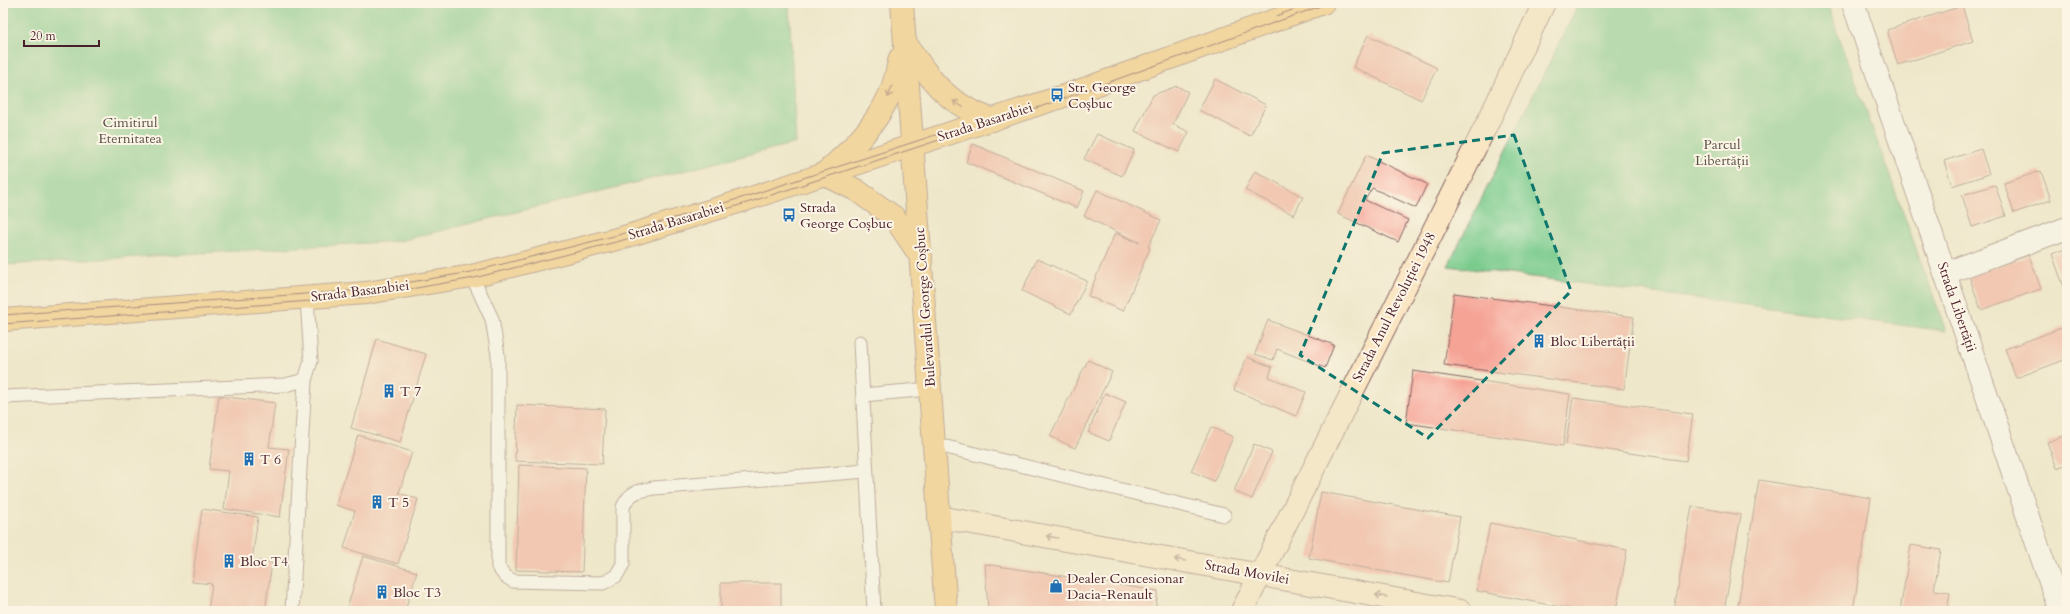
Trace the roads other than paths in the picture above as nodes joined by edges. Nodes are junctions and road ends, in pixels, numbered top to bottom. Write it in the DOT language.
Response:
graph roads {
  1 [pos="902,3"];
  2 [pos="1323,3"];
  3 [pos="1544,3"];
  4 [pos="1853,3"];
  5 [pos="905,41"];
  6 [pos="993,120"];
  7 [pos="913,146"];
  8 [pos="824,174"];
  9 [pos="2067,228"];
  10 [pos="921,257"];
  11 [pos="1946,273"];
  12 [pos="472,276"];
  13 [pos="307,298"];
  14 [pos="3,320"];
  15 [pos="860,342"];
  16 [pos="305,380"];
  17 [pos="930,389"];
  18 [pos="863,395"];
  19 [pos="4,397"];
  20 [pos="934,444"];
  21 [pos="866,471"];
  22 [pos="1224,515"];
  23 [pos="939,517"];
  24 [pos="1260,574"];
  25 [pos="292,611"];
  26 [pos="874,611"];
  27 [pos="946,611"];
  28 [pos="1242,611"];
  29 [pos="1461,611"];
  30 [pos="2060,611"];
  1 -- 5 [label="main road, Bulevardul George Coșbuc"];
  2 -- 6 [label="main road, Strada Basarabiei"];
  3 -- 24 [label="street, Strada Anul Revoluției 1948"];
  4 -- 11 [label="street, Strada Libertății"];
  6 -- 5 [label="main road, one-way"];
  5 -- 7 [label="main road, Bulevardul George Coșbuc"];
  5 -- 8 [label="main road, one-way"];
  6 -- 7 [label="main road, Strada Basarabiei"];
  7 -- 8 [label="main road, Strada Basarabiei"];
  7 -- 10 [label="main road, Bulevardul George Coșbuc"];
  8 -- 10 [label="main road"];
  8 -- 12 [label="main road, Strada Basarabiei"];
  9 -- 11 [label="street"];
  10 -- 17 [label="main road, Bulevardul George Coșbuc"];
  11 -- 30 [label="street, Strada Libertății"];
  12 -- 13 [label="main road, Strada Basarabiei"];
  12 -- 21 [label="lane"];
  13 -- 14 [label="main road, Strada Basarabiei"];
  13 -- 16 [label="lane"];
  15 -- 18 [label="lane"];
  16 -- 19 [label="lane"];
  16 -- 25 [label="lane"];
  17 -- 18 [label="lane"];
  17 -- 20 [label="main road, Bulevardul George Coșbuc"];
  18 -- 21 [label="lane"];
  20 -- 22 [label="lane"];
  20 -- 23 [label="main road, Bulevardul George Coșbuc"];
  21 -- 26 [label="lane"];
  24 -- 23 [label="street, Strada Movilei, one-way"];
  23 -- 27 [label="main road, Bulevardul George Coșbuc"];
  24 -- 28 [label="street, Strada Anul Revoluției 1948"];
  29 -- 24 [label="street, Strada Movilei, one-way"];
}
